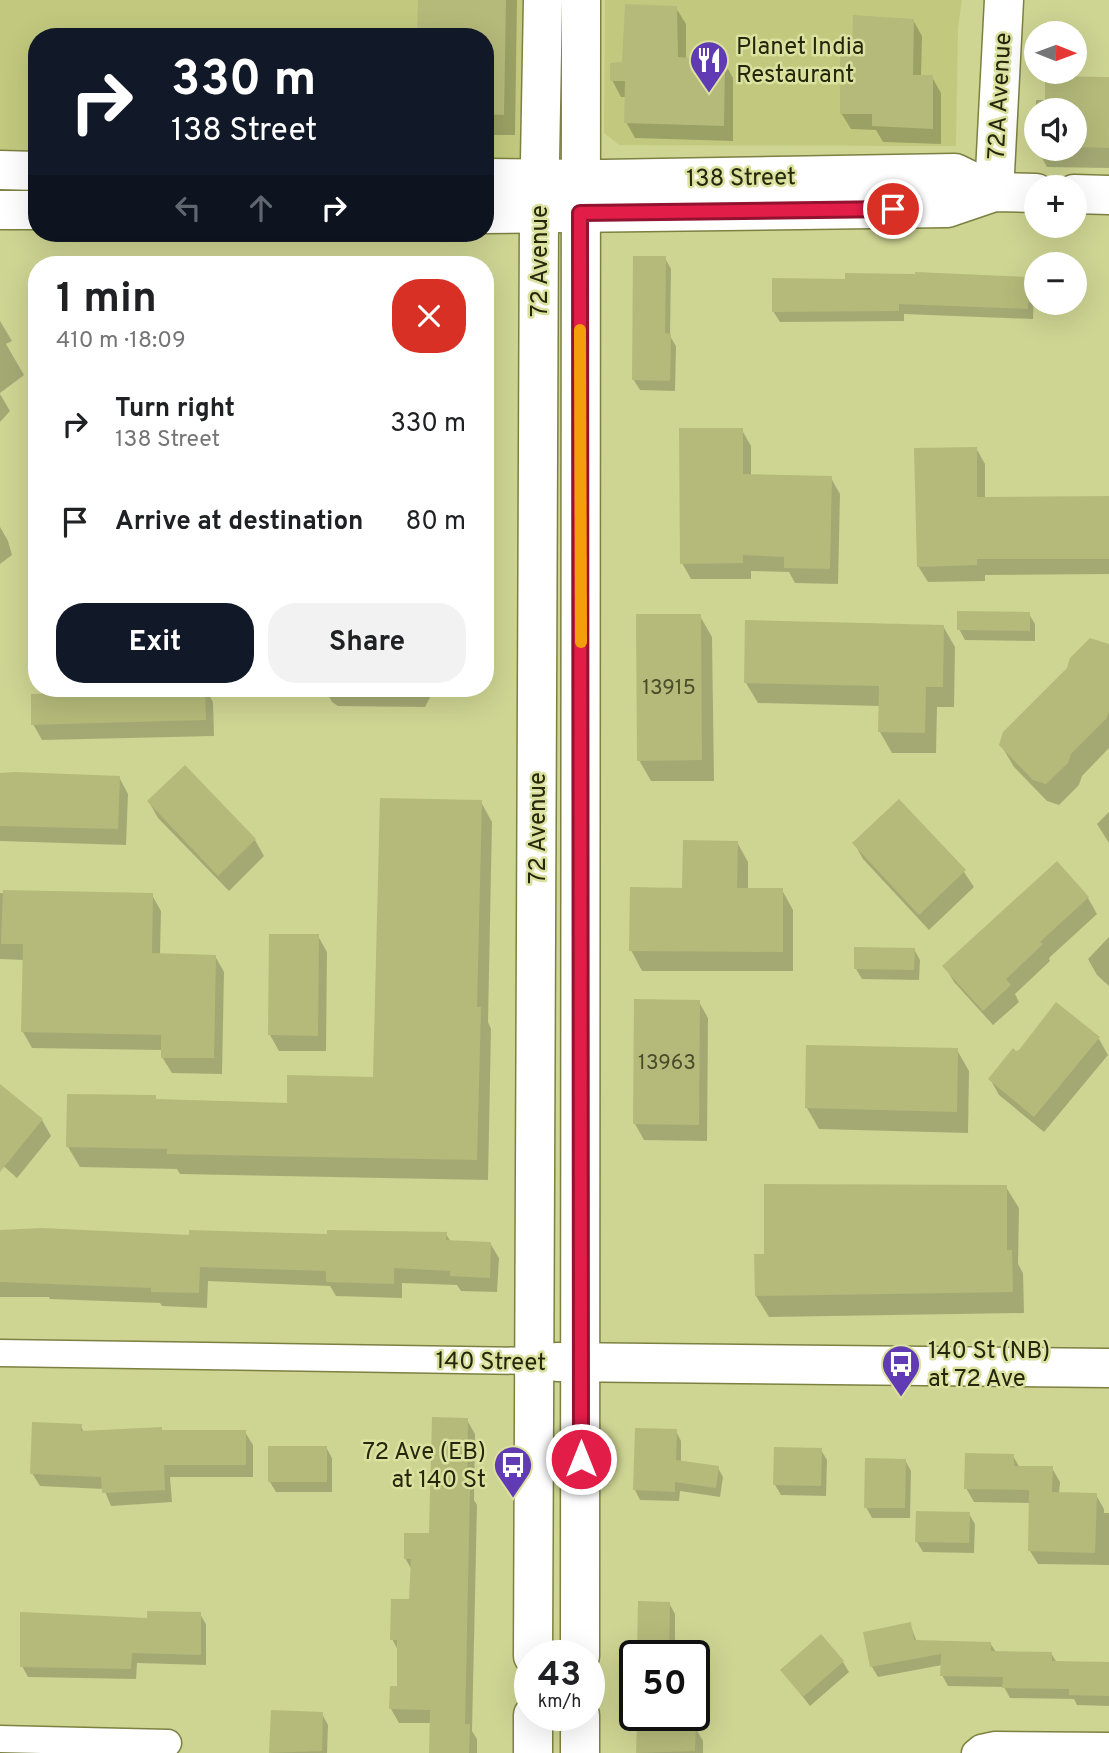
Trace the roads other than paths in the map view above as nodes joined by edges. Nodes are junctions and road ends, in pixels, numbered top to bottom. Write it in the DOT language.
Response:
graph roads {
  1 [pos="542,0"];
  2 [pos="581,0"];
  3 [pos="1004,0"];
  4 [pos="0,170"];
  5 [pos="28,171"];
  6 [pos="494,181"];
  7 [pos="994,192"];
  8 [pos="1024,193"];
  9 [pos="1087,194"];
  10 [pos="1109,195"];
  11 [pos="540,196"];
  12 [pos="580,196"];
  13 [pos="0,210"];
  14 [pos="28,210"];
  15 [pos="494,211"];
  16 [pos="0,1353"];
  17 [pos="534,1361"];
  18 [pos="581,1363"];
  19 [pos="1109,1368"];
  20 [pos="533,1640"];
  21 [pos="580,1640"];
  22 [pos="533,1731"];
  23 [pos="580,1731"];
  24 [pos="0,1739"];
  25 [pos="168,1743"];
  26 [pos="1109,1746"];
  27 [pos="533,1753"];
  28 [pos="580,1753"];
  29 [pos="975,1753"];
  1 -- 11 [label="main road, 72 Avenue"];
  2 -- 12 [label="main road, 72 Avenue"];
  3 -- 7 [label="main road, 72A Avenue"];
  4 -- 5 [label="main road"];
  6 -- 11 [label="main road, 138 Street"];
  7 -- 8 [label="main road, 138 Street"];
  7 -- 12 [label="main road, 138 Street"];
  9 -- 10 [label="main road"];
  11 -- 12 [label="main road, 138 Street"];
  11 -- 15 [label="main road, 138 Street"];
  11 -- 17 [label="main road, 72 Avenue"];
  12 -- 18 [label="main road, 72 Avenue"];
  13 -- 14 [label="main road"];
  16 -- 17 [label="street, 140 Street"];
  17 -- 18 [label="main road, 140 Street"];
  17 -- 20 [label="main road, 72 Avenue"];
  18 -- 19 [label="main road, 140 Street"];
  18 -- 21 [label="main road, 72 Avenue"];
  22 -- 27 [label="main road"];
  23 -- 28 [label="main road"];
  24 -- 25 [label="street"];
  26 -- 29 [label="street"];
}
